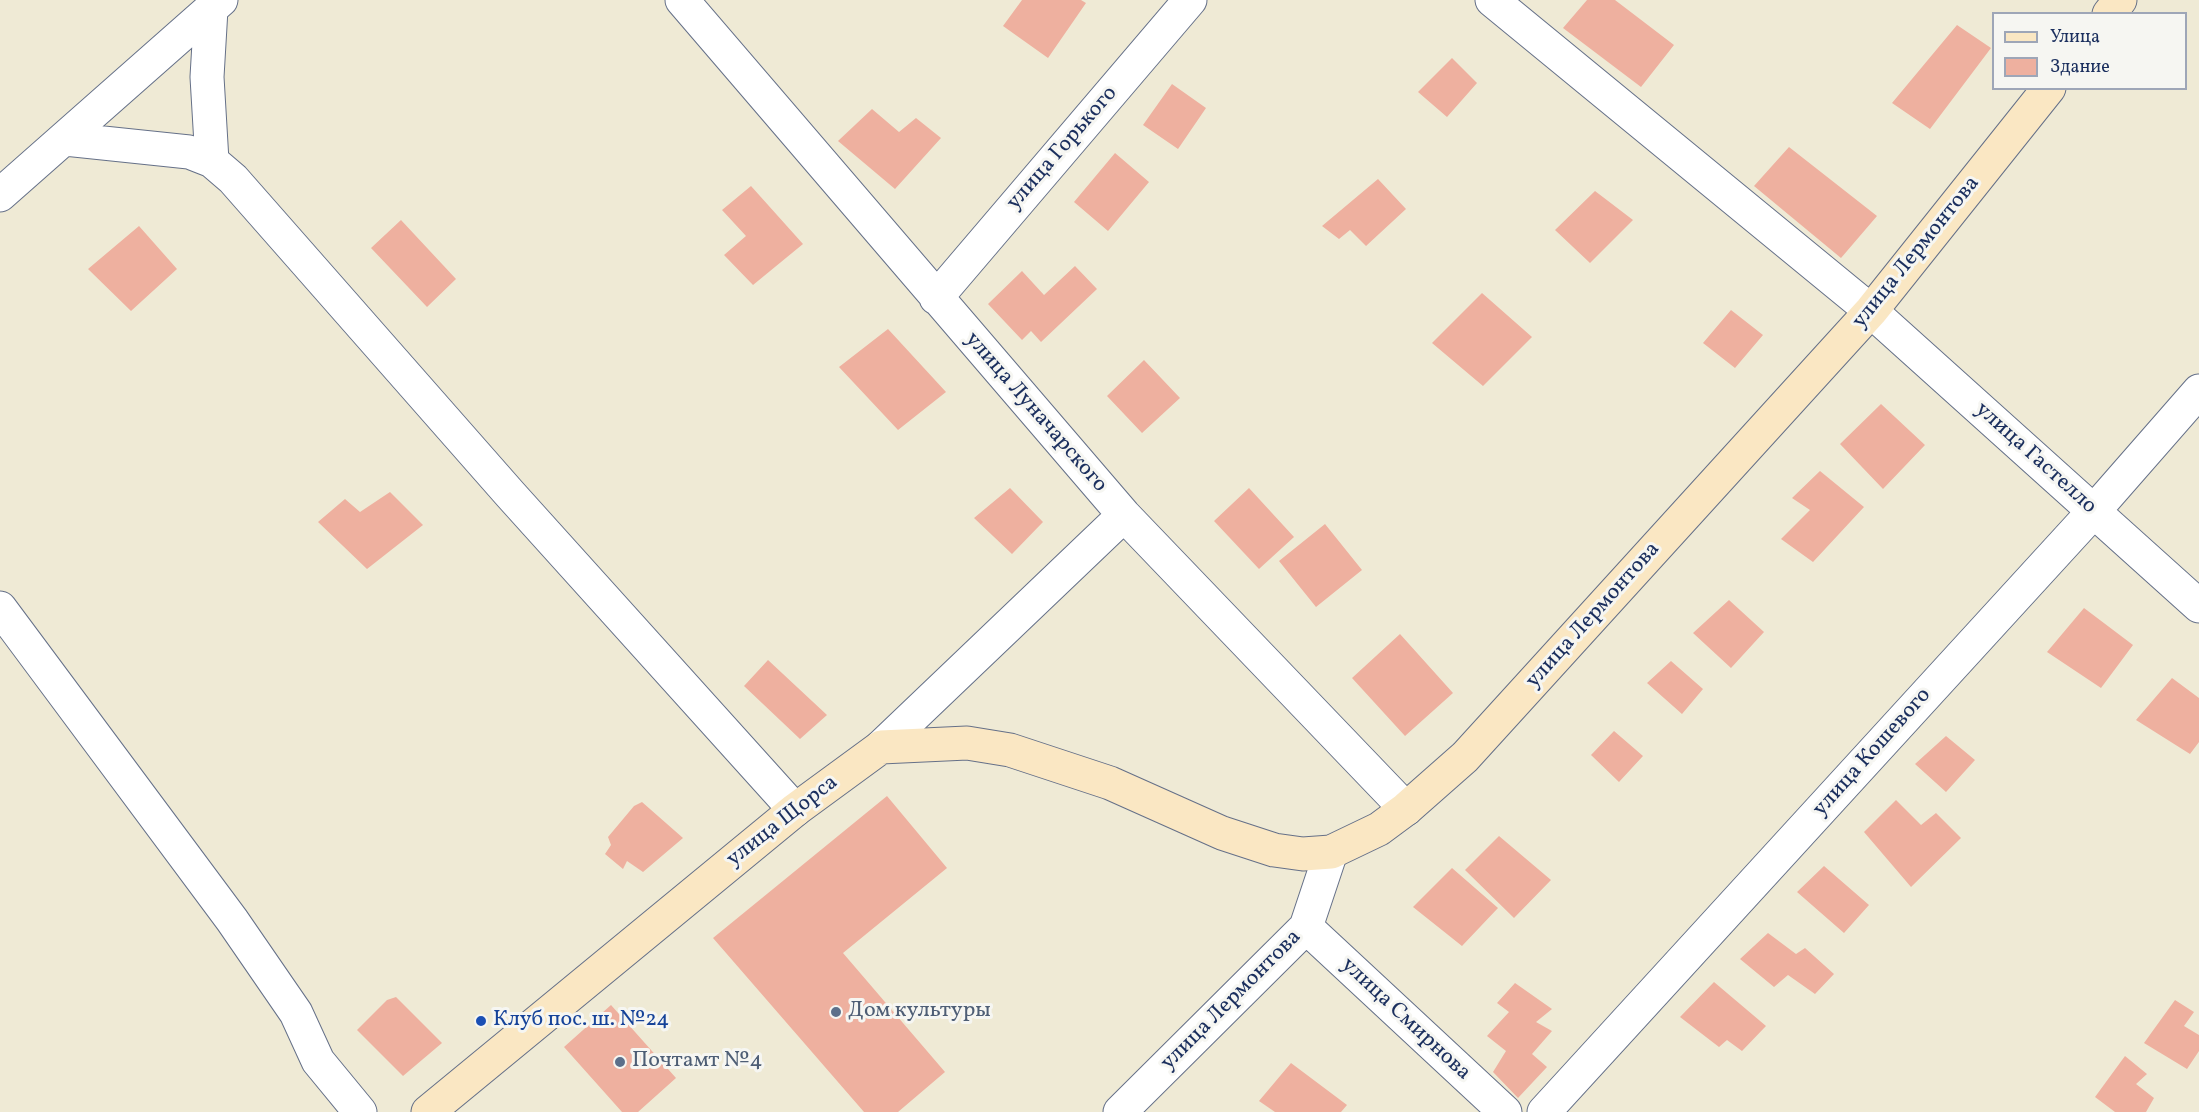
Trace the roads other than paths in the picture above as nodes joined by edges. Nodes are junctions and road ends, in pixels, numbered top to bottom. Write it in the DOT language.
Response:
graph roads {
  1 [pos="682,0"];
  2 [pos="1190,0"];
  3 [pos="2120,0"];
  4 [pos="216,4"];
  5 [pos="1511,6"];
  6 [pos="2111,12"];
  7 [pos="2047,90"];
  8 [pos="65,139"];
  9 [pos="212,161"];
  10 [pos="0,195"];
  11 [pos="936,298"];
  12 [pos="1871,311"];
  13 [pos="2199,391"];
  14 [pos="2094,511"];
  15 [pos="1124,515"];
  16 [pos="2199,606"];
  17 [pos="0,608"];
  18 [pos="881,747"];
  19 [pos="1406,809"];
  20 [pos="795,810"];
  21 [pos="1331,852"];
  22 [pos="1306,927"];
  23 [pos="360,1112"];
  24 [pos="428,1112"];
  25 [pos="1120,1112"];
  26 [pos="1505,1112"];
  27 [pos="1544,1112"];
  1 -- 11 [label="street, улица Луначарского"];
  2 -- 11 [label="street, улица Горького"];
  3 -- 6 [label="street"];
  4 -- 8 [label="street"];
  4 -- 9 [label="street"];
  5 -- 12 [label="street, улица Гастелло"];
  7 -- 12 [label="street, улица Лермонтова"];
  8 -- 9 [label="street"];
  8 -- 10 [label="street"];
  9 -- 20 [label="street"];
  11 -- 15 [label="street, улица Луначарского"];
  12 -- 14 [label="street, улица Гастелло"];
  12 -- 19 [label="street, улица Лермонтова"];
  13 -- 14 [label="street, улица Кошевого"];
  14 -- 16 [label="street, улица Гастелло"];
  14 -- 27 [label="street, улица Кошевого"];
  15 -- 18 [label="street, улица Щорса"];
  15 -- 19 [label="street, улица Луначарского"];
  17 -- 23 [label="street"];
  18 -- 20 [label="street, улица Щорса"];
  18 -- 21 [label="street"];
  19 -- 21 [label="street, улица Лермонтова"];
  20 -- 24 [label="street, улица Щорса"];
  21 -- 22 [label="street, улица Лермонтова"];
  22 -- 25 [label="street, улица Лермонтова"];
  22 -- 26 [label="street, улица Смирнова"];
}
